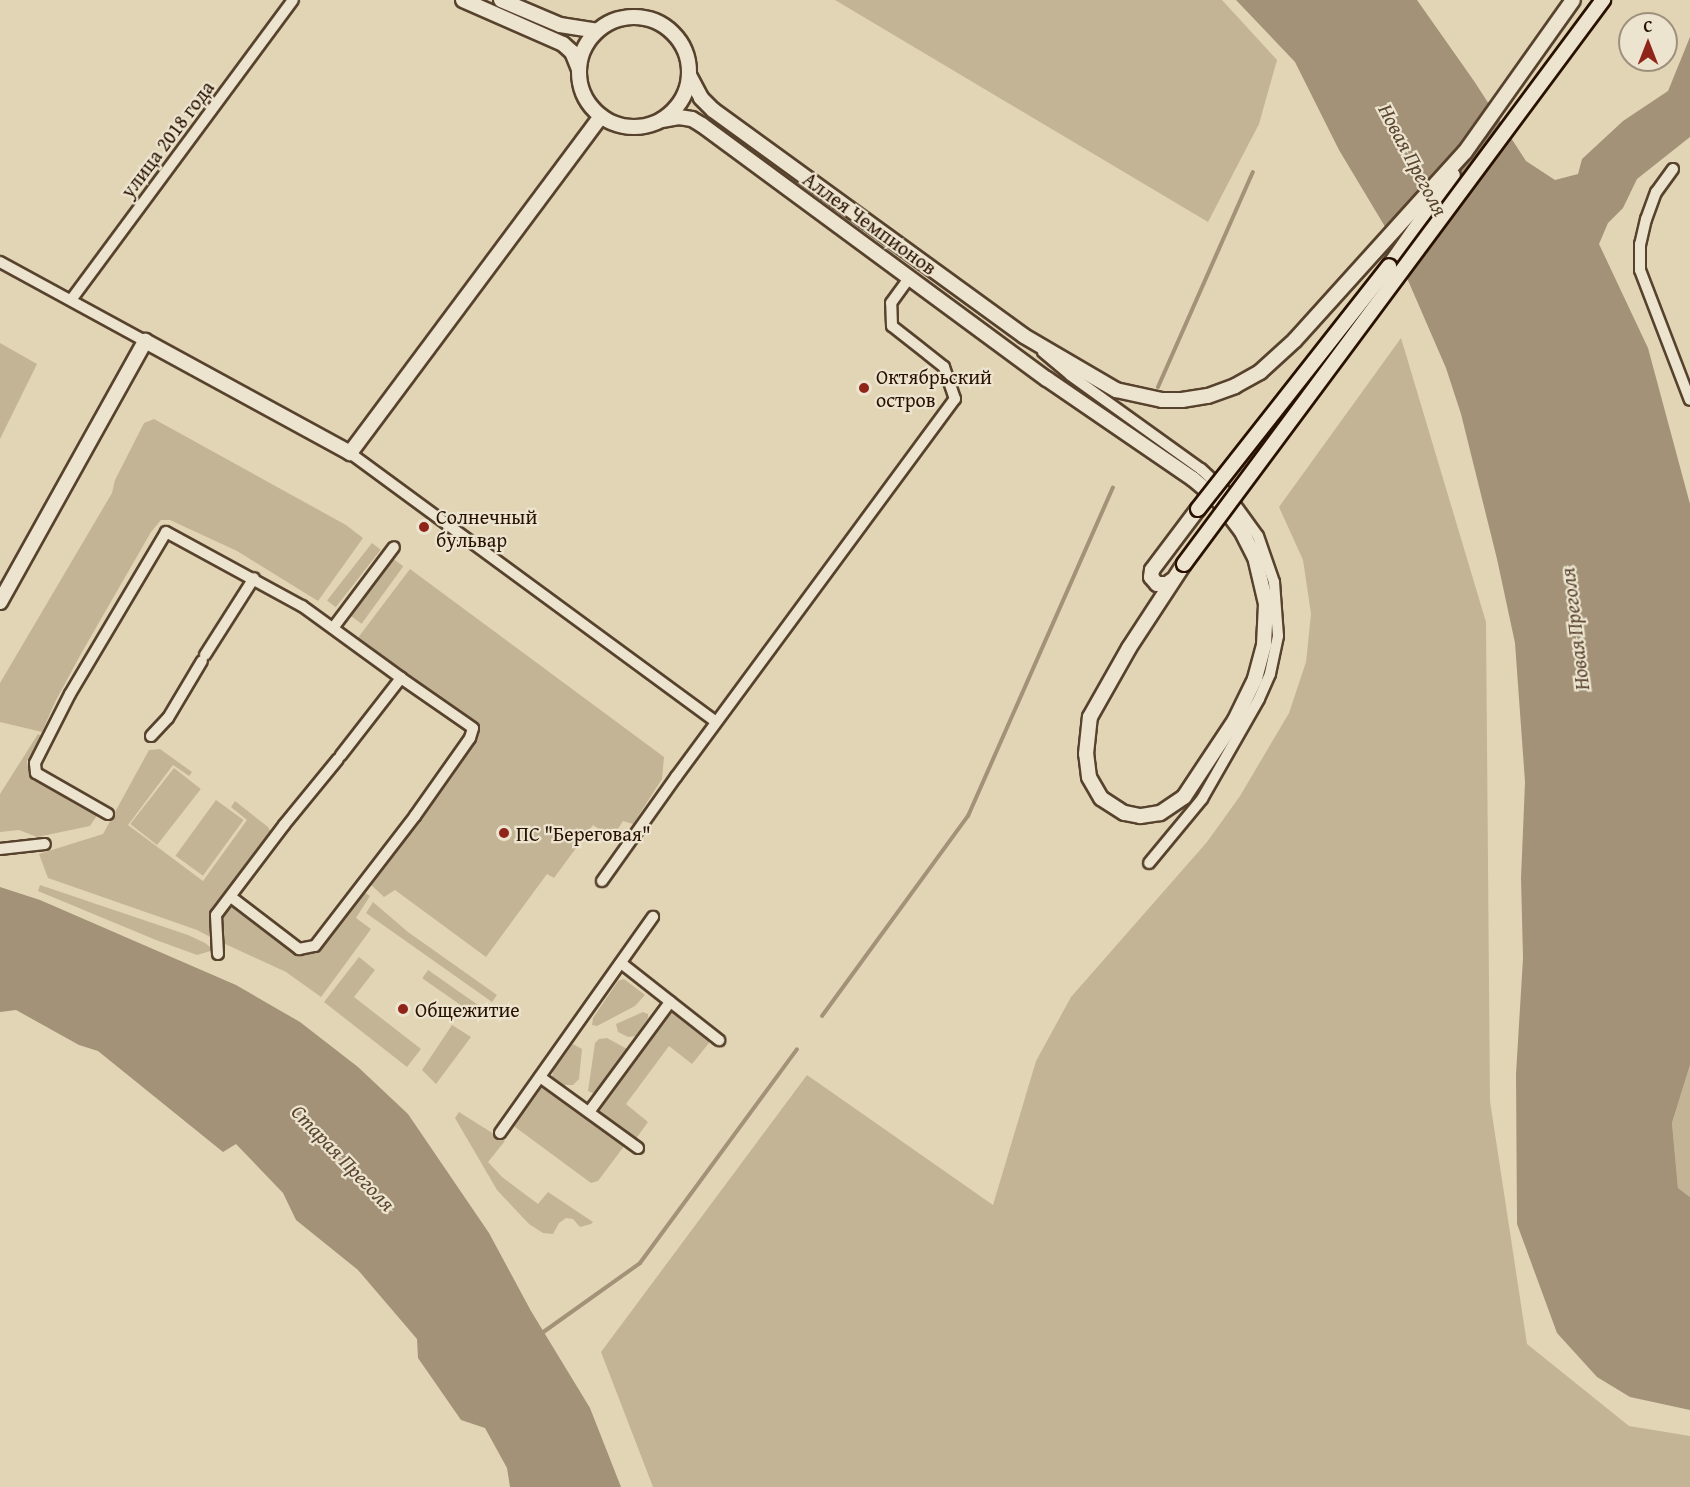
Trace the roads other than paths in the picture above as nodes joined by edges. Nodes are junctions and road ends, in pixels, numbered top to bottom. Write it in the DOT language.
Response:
graph roads {
  1 [pos="293,0"];
  2 [pos="463,0"];
  3 [pos="501,0"];
  4 [pos="1573,0"];
  5 [pos="1603,0"];
  6 [pos="597,32"];
  7 [pos="579,69"];
  8 [pos="689,75"];
  9 [pos="601,116"];
  10 [pos="662,120"];
  11 [pos="1465,152"];
  12 [pos="1673,169"];
  13 [pos="0,262"];
  14 [pos="910,277"];
  15 [pos="71,300"];
  16 [pos="1024,336"];
  17 [pos="145,340"];
  18 [pos="1690,400"];
  19 [pos="350,453"];
  20 [pos="394,547"];
  21 [pos="254,578"];
  22 [pos="1171,581"];
  23 [pos="0,602"];
  24 [pos="333,628"];
  25 [pos="401,678"];
  26 [pos="716,722"];
  27 [pos="151,736"];
  28 [pos="108,814"];
  29 [pos="45,844"];
  30 [pos="0,849"];
  31 [pos="1149,863"];
  32 [pos="602,881"];
  33 [pos="231,897"];
  34 [pos="653,918"];
  35 [pos="218,954"];
  36 [pos="621,963"];
  37 [pos="670,1002"];
  38 [pos="719,1040"];
  39 [pos="540,1077"];
  40 [pos="590,1112"];
  41 [pos="500,1133"];
  42 [pos="638,1148"];
  1 -- 15 [label="street, улица 2018 года"];
  2 -- 7 [label="main road"];
  3 -- 6 [label="main road"];
  4 -- 11 [label="main road"];
  5 -- 22 [label="main road, Аллея Чемпионов, bridge"];
  6 -- 7 [label="main road"];
  6 -- 8 [label="main road, Аллея Чемпионов"];
  7 -- 9 [label="main road"];
  8 -- 10 [label="main road"];
  8 -- 16 [label="main road, Аллея Чемпионов"];
  9 -- 10 [label="main road, Аллея Чемпионов"];
  9 -- 19 [label="main road"];
  10 -- 14 [label="main road, Аллея Чемпионов"];
  11 -- 16 [label="main road, Аллея Чемпионов"];
  11 -- 22 [label="main road, bridge"];
  12 -- 18 [label="street"];
  13 -- 15 [label="street"];
  14 -- 22 [label="main road, Аллея Чемпионов"];
  14 -- 26 [label="street"];
  15 -- 17 [label="street"];
  16 -- 31 [label="street"];
  17 -- 19 [label="main road"];
  17 -- 23 [label="main road"];
  19 -- 26 [label="street"];
  20 -- 24 [label="street"];
  21 -- 24 [label="street"];
  21 -- 27 [label="street"];
  21 -- 28 [label="street"];
  24 -- 25 [label="street"];
  25 -- 33 [label="street"];
  25 -- 33 [label="street"];
  26 -- 32 [label="street"];
  29 -- 30 [label="street"];
  33 -- 35 [label="street"];
  34 -- 36 [label="street"];
  36 -- 37 [label="street"];
  36 -- 39 [label="street"];
  37 -- 38 [label="street"];
  37 -- 40 [label="street"];
  39 -- 40 [label="street"];
  39 -- 41 [label="street"];
  40 -- 42 [label="street"];
}
